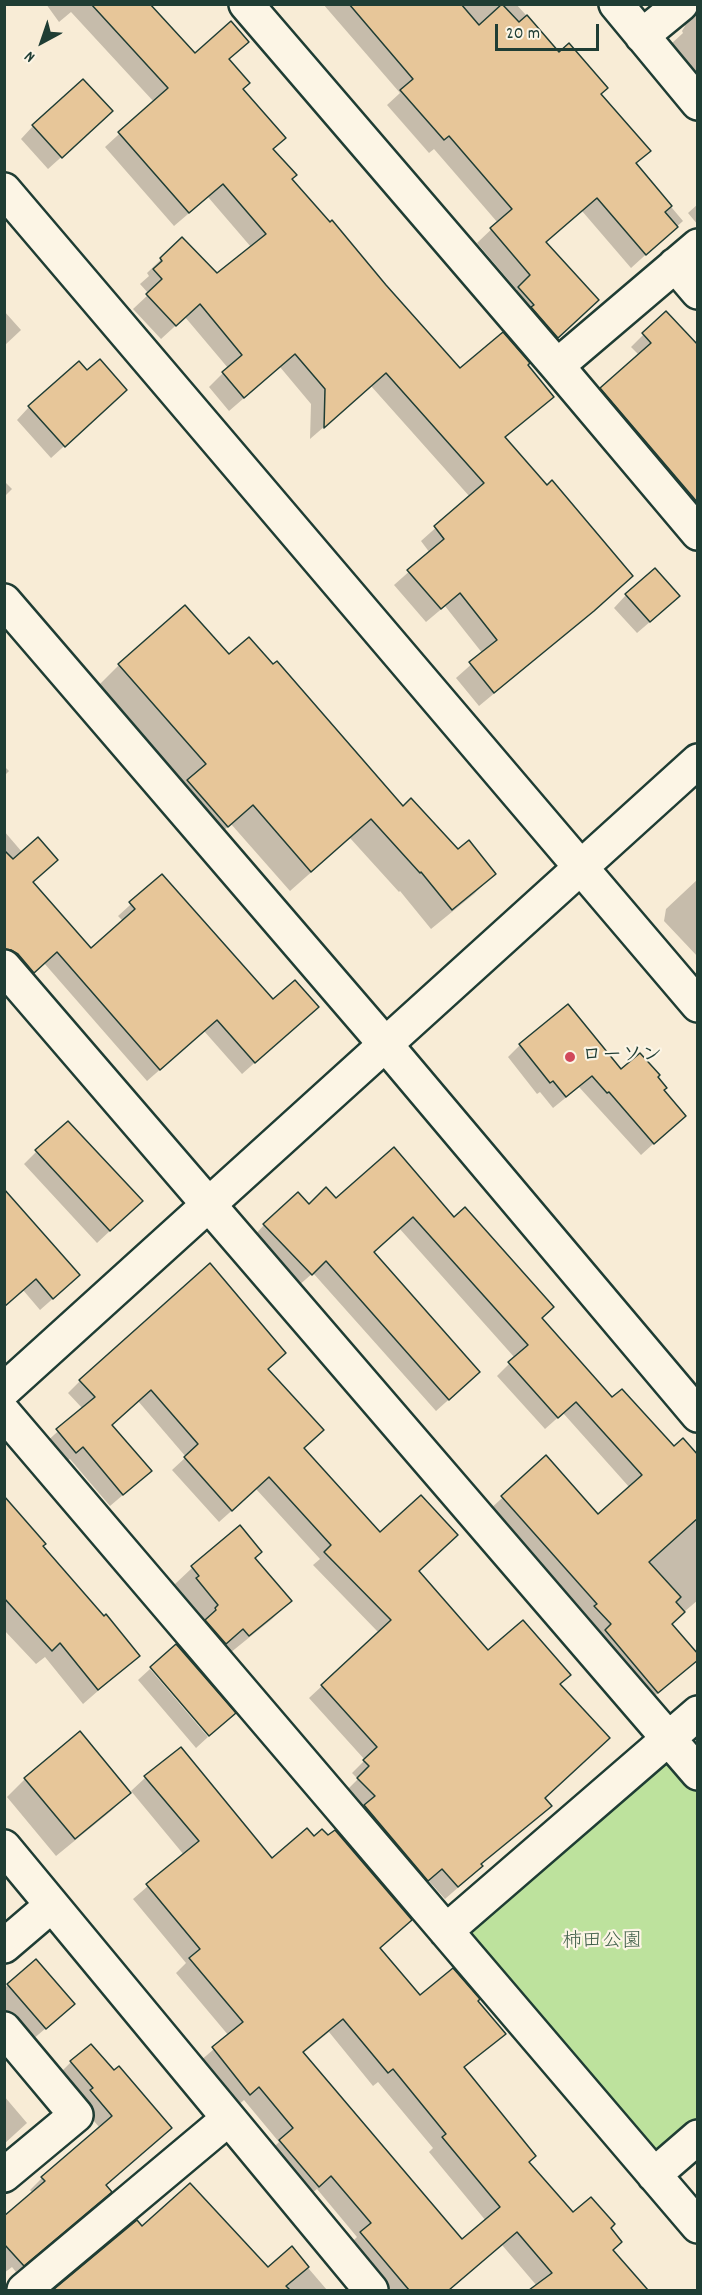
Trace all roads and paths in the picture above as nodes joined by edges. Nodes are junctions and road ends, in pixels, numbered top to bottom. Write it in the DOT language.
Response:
graph roads {
  1 [pos="616,4"];
  2 [pos="681,4"];
  3 [pos="252,7"];
  4 [pos="642,36"];
  5 [pos="698,103"];
  6 [pos="9,204"];
  7 [pos="686,256"];
  8 [pos="698,291"];
  9 [pos="557,366"];
  10 [pos="698,533"];
  11 [pos="4,601"];
  12 [pos="698,761"];
  13 [pos="580,867"];
  14 [pos="4,967"];
  15 [pos="698,1005"];
  16 [pos="385,1044"];
  17 [pos="209,1205"];
  18 [pos="4,1390"];
  19 [pos="4,1413"];
  20 [pos="698,1415"];
  21 [pos="698,1713"];
  22 [pos="668,1738"];
  23 [pos="698,1773"];
  24 [pos="4,1847"];
  25 [pos="52,1905"];
  26 [pos="446,1931"];
  27 [pos="4,1946"];
  28 [pos="4,2029"];
  29 [pos="228,2119"];
  30 [pos="698,2137"];
  31 [pos="4,2175"];
  32 [pos="654,2175"];
  33 [pos="698,2226"];
  34 [pos="24,2290"];
  35 [pos="371,2290"];
  1 -- 4 [label="street"];
  2 -- 4 [label="street"];
  3 -- 9 [label="street"];
  4 -- 5 [label="street"];
  6 -- 13 [label="street"];
  7 -- 8 [label="street"];
  7 -- 9 [label="street"];
  9 -- 10 [label="street"];
  11 -- 16 [label="street"];
  12 -- 13 [label="street"];
  13 -- 15 [label="street"];
  13 -- 16 [label="street"];
  14 -- 17 [label="street"];
  16 -- 17 [label="street"];
  16 -- 20 [label="street"];
  17 -- 18 [label="street"];
  17 -- 22 [label="street"];
  19 -- 26 [label="street"];
  21 -- 22 [label="street"];
  22 -- 23 [label="street"];
  22 -- 26 [label="street"];
  24 -- 25 [label="street"];
  25 -- 27 [label="street"];
  25 -- 29 [label="street"];
  26 -- 32 [label="street"];
  28 -- 31 [label="street"];
  29 -- 34 [label="street"];
  29 -- 35 [label="street"];
  30 -- 32 [label="street"];
  32 -- 33 [label="street"];
}
